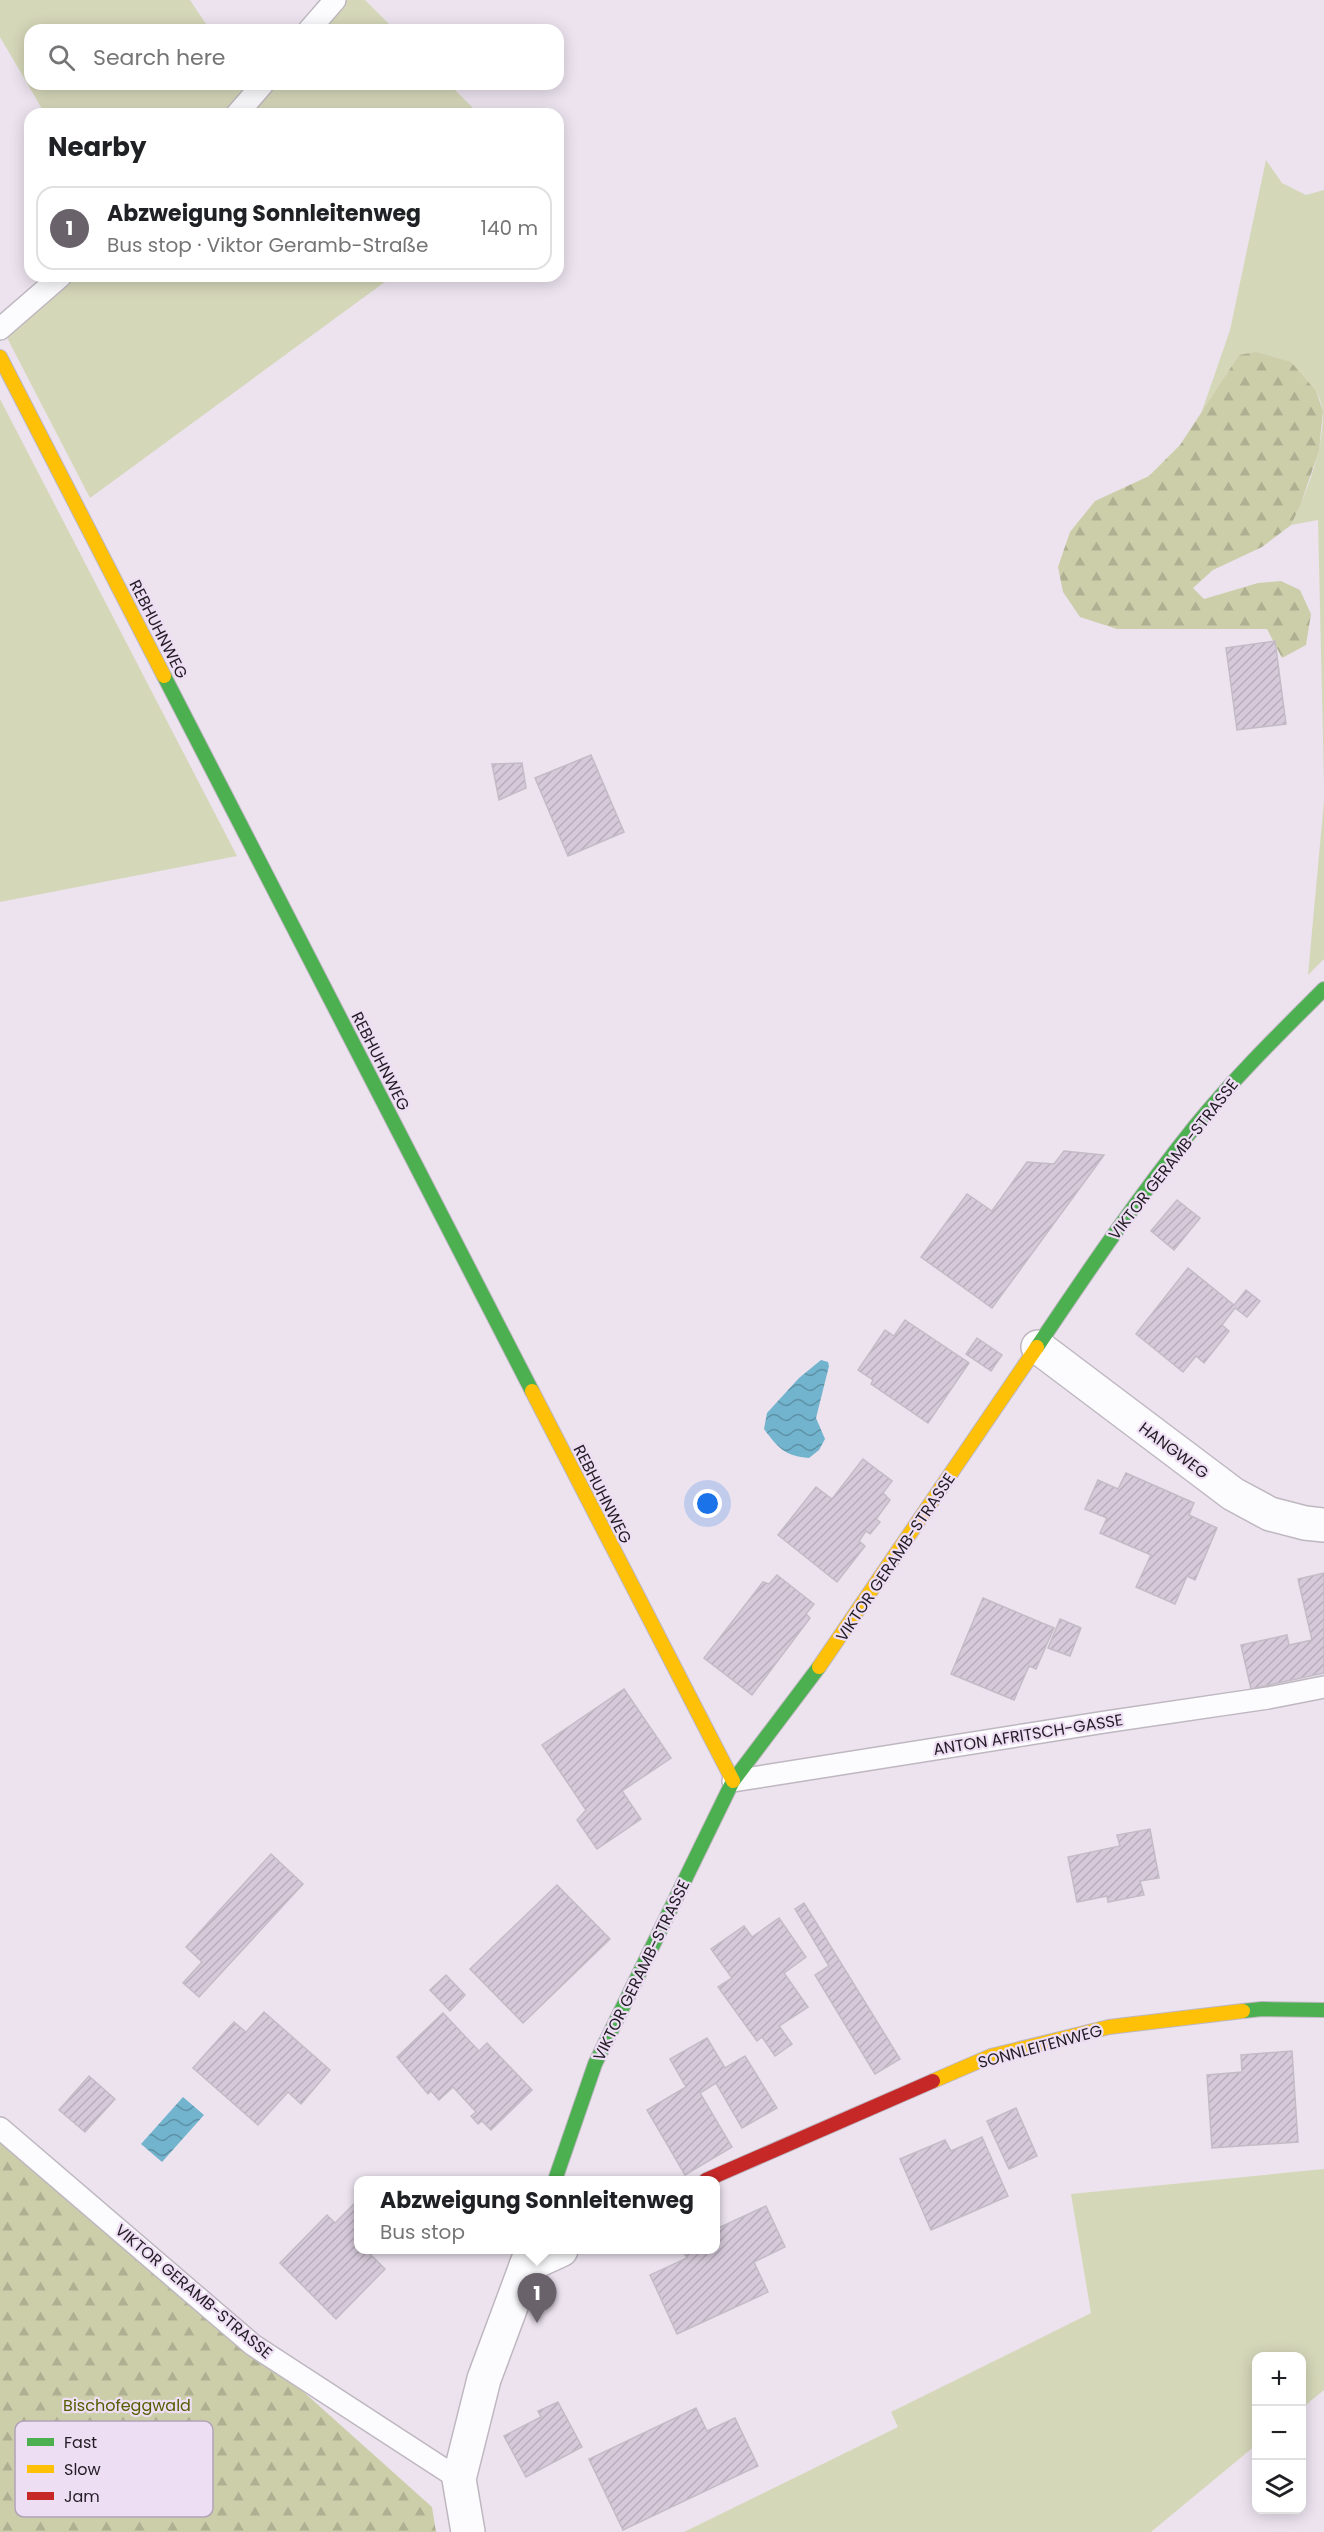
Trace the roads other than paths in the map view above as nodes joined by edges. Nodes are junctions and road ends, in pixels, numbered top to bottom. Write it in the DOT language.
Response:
graph roads {
  1 [pos="335,0"];
  2 [pos="314,24"];
  3 [pos="258,90"];
  4 [pos="242,108"];
  5 [pos="55,282"];
  6 [pos="0,329"];
  7 [pos="0,357"];
  8 [pos="1324,989"];
  9 [pos="1038,1347"];
  10 [pos="1324,1525"];
  11 [pos="1324,1687"];
  12 [pos="733,1781"];
  13 [pos="1324,2010"];
  14 [pos="0,2128"];
  15 [pos="557,2176"];
  16 [pos="717,2176"];
  17 [pos="545,2254"];
  18 [pos="529,2258"];
  19 [pos="459,2479"];
  20 [pos="468,2532"];
  1 -- 2 [label="lane"];
  3 -- 4 [label="lane"];
  5 -- 6 [label="lane"];
  7 -- 12 [label="street, REBHUHNWEG"];
  8 -- 9 [label="street, VIKTOR GERAMB-STRASSE"];
  9 -- 10 [label="street, HANGWEG"];
  9 -- 12 [label="street, VIKTOR GERAMB-STRASSE"];
  11 -- 12 [label="lane, ANTON AFRITSCH-GASSE"];
  12 -- 15 [label="street, VIKTOR GERAMB-STRASSE"];
  13 -- 16 [label="street, SONNLEITENWEG"];
  14 -- 19 [label="lane, VIKTOR GERAMB-STRASSE"];
  17 -- 18 [label="street"];
  18 -- 19 [label="street"];
  19 -- 20 [label="street"];
}
